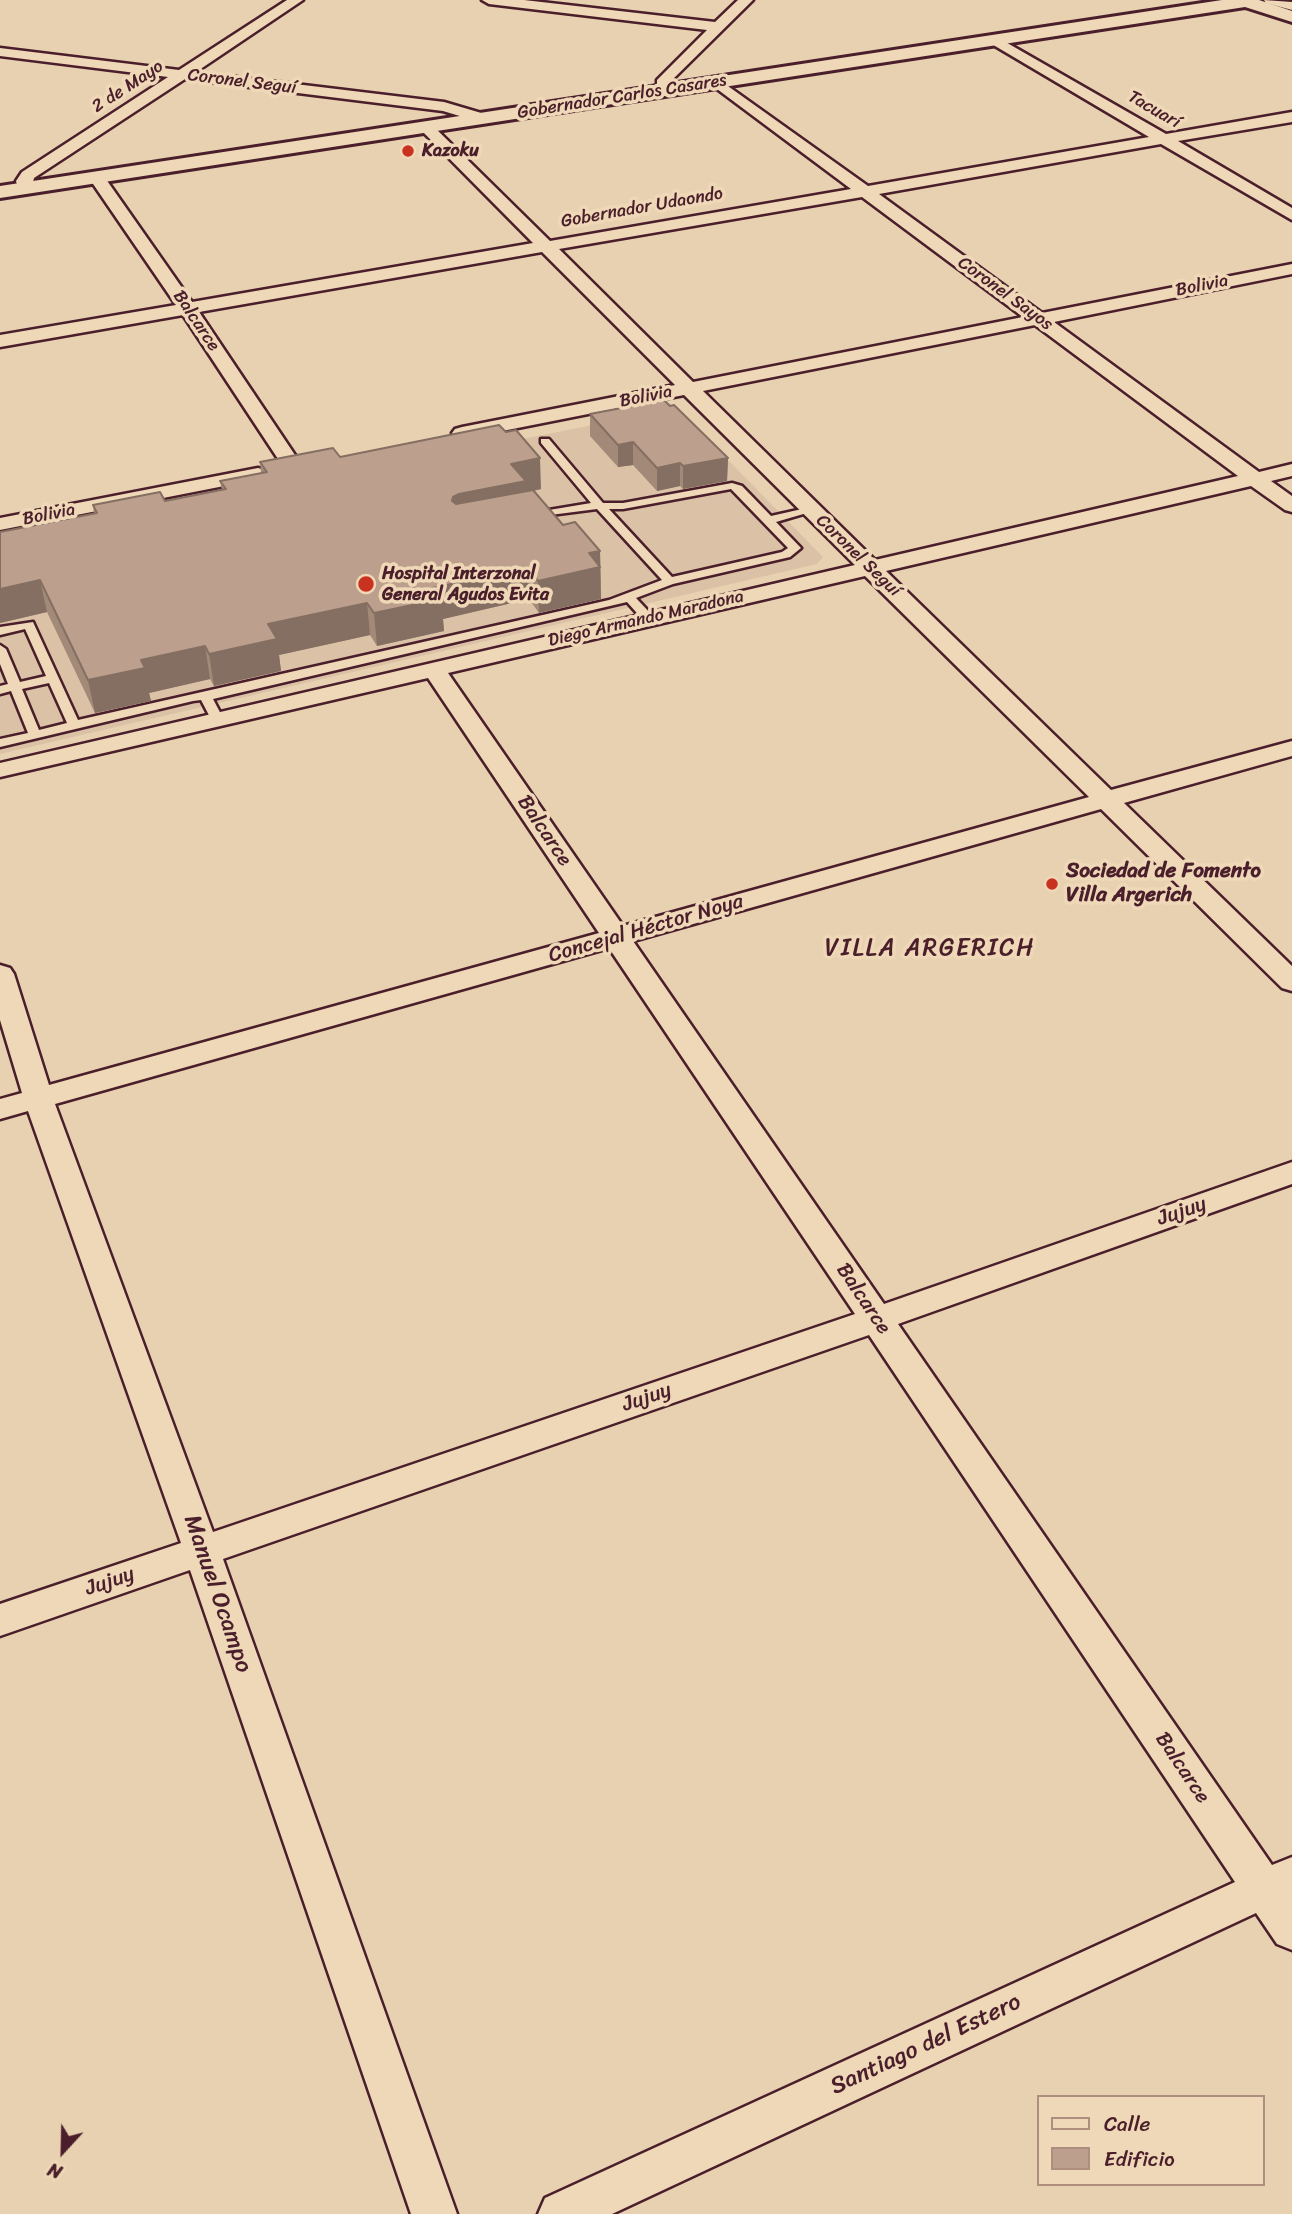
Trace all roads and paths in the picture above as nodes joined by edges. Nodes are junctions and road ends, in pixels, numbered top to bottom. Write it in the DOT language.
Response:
graph roads {
  1 [pos="296,0"];
  2 [pos="489,0"];
  3 [pos="746,0"];
  4 [pos="1267,4"];
  5 [pos="718,27"];
  6 [pos="995,40"];
  7 [pos="0,52"];
  8 [pos="182,74"];
  9 [pos="718,82"];
  10 [pos="664,91"];
  11 [pos="1292,117"];
  12 [pos="482,118"];
  13 [pos="426,127"];
  14 [pos="1166,139"];
  15 [pos="97,178"];
  16 [pos="25,189"];
  17 [pos="864,191"];
  18 [pos="0,192"];
  19 [pos="1292,215"];
  20 [pos="545,246"];
  21 [pos="1292,269"];
  22 [pos="188,309"];
  23 [pos="1039,319"];
  24 [pos="0,341"];
  25 [pos="689,388"];
  26 [pos="443,437"];
  27 [pos="545,441"];
  28 [pos="299,465"];
  29 [pos="1292,470"];
  30 [pos="1254,479"];
  31 [pos="1292,506"];
  32 [pos="600,507"];
  33 [pos="811,510"];
  34 [pos="512,520"];
  35 [pos="770,520"];
  36 [pos="0,524"];
  37 [pos="870,568"];
  38 [pos="669,581"];
  39 [pos="629,597"];
  40 [pos="648,618"];
  41 [pos="0,631"];
  42 [pos="0,649"];
  43 [pos="434,669"];
  44 [pos="53,678"];
  45 [pos="15,686"];
  46 [pos="0,690"];
  47 [pos="205,695"];
  48 [pos="218,718"];
  49 [pos="74,725"];
  50 [pos="35,735"];
  51 [pos="0,743"];
  52 [pos="1292,748"];
  53 [pos="0,770"];
  54 [pos="1108,800"];
  55 [pos="617,937"];
  56 [pos="0,974"];
  57 [pos="1292,982"];
  58 [pos="38,1098"];
  59 [pos="0,1109"];
  60 [pos="1292,1174"];
  61 [pos="877,1320"];
  62 [pos="202,1550"];
  63 [pos="0,1620"];
  64 [pos="1278,1882"];
  65 [pos="1292,1930"];
  66 [pos="435,2214"];
  67 [pos="561,2214"];
  1 -- 8 [label="street, 2 de Mayo"];
  2 -- 5 [label="street"];
  3 -- 5 [label="street"];
  4 -- 6 [label="street, Gobernador Carlos Casares"];
  5 -- 10 [label="street"];
  6 -- 9 [label="street, Gobernador Carlos Casares"];
  6 -- 14 [label="street, Tacuarí"];
  7 -- 8 [label="street, Coronel Seguí"];
  8 -- 12 [label="street, Coronel Seguí"];
  8 -- 16 [label="street, 2 de Mayo"];
  9 -- 10 [label="street, Gobernador Carlos Casares"];
  9 -- 17 [label="street, Coronel Sayos"];
  10 -- 12 [label="street, Gobernador Carlos Casares"];
  11 -- 14 [label="street, Gobernador Udaondo"];
  12 -- 13 [label="street, Gobernador Carlos Casares"];
  13 -- 15 [label="street, Gobernador Carlos Casares"];
  13 -- 20 [label="street, Coronel Seguí"];
  14 -- 17 [label="street, Gobernador Udaondo"];
  14 -- 19 [label="street, Tacuarí"];
  15 -- 16 [label="street, Gobernador Carlos Casares"];
  15 -- 22 [label="street, Balcarce"];
  16 -- 18 [label="street, Gobernador Carlos Casares"];
  17 -- 20 [label="street, Gobernador Udaondo"];
  17 -- 23 [label="street, Coronel Sayos"];
  20 -- 22 [label="street, Gobernador Udaondo"];
  20 -- 25 [label="street, Coronel Seguí"];
  21 -- 23 [label="street, Bolivia"];
  22 -- 24 [label="street, Gobernador Udaondo"];
  22 -- 28 [label="street, Balcarce"];
  23 -- 25 [label="street, Bolivia"];
  23 -- 30 [label="street, Coronel Sayos"];
  25 -- 26 [label="street, Bolivia"];
  25 -- 33 [label="street, Coronel Seguí"];
  27 -- 32 [label="lane"];
  28 -- 36 [label="street, Bolivia"];
  29 -- 30 [label="street, Diego Armando Maradona"];
  30 -- 31 [label="street, Coronel Sayos"];
  30 -- 37 [label="street, Diego Armando Maradona"];
  32 -- 34 [label="lane"];
  32 -- 35 [label="lane"];
  32 -- 38 [label="lane"];
  33 -- 35 [label="lane"];
  33 -- 37 [label="street, Coronel Seguí"];
  35 -- 38 [label="lane"];
  37 -- 40 [label="street, Diego Armando Maradona"];
  37 -- 54 [label="street, Coronel Seguí"];
  38 -- 39 [label="lane"];
  39 -- 40 [label="lane"];
  39 -- 47 [label="lane"];
  40 -- 43 [label="street, Diego Armando Maradona"];
  41 -- 44 [label="lane"];
  42 -- 45 [label="lane"];
  43 -- 48 [label="street, Diego Armando Maradona"];
  43 -- 55 [label="street, Balcarce"];
  44 -- 45 [label="lane"];
  44 -- 49 [label="lane"];
  45 -- 46 [label="lane"];
  45 -- 50 [label="lane"];
  47 -- 48 [label="lane"];
  47 -- 49 [label="lane"];
  48 -- 53 [label="street, Diego Armando Maradona"];
  49 -- 50 [label="lane"];
  50 -- 51 [label="lane"];
  52 -- 54 [label="street, Concejal Héctor Noya"];
  54 -- 55 [label="street, Concejal Héctor Noya"];
  54 -- 57 [label="street, Coronel Seguí"];
  55 -- 58 [label="street, Concejal Héctor Noya"];
  55 -- 61 [label="street, Balcarce"];
  56 -- 58 [label="street, Manuel Ocampo"];
  58 -- 59 [label="street, Concejal Héctor Noya"];
  58 -- 62 [label="street, Manuel Ocampo"];
  60 -- 61 [label="street, Jujuy"];
  61 -- 62 [label="street, Jujuy"];
  61 -- 64 [label="street, Balcarce"];
  62 -- 63 [label="street, Jujuy"];
  62 -- 66 [label="street, Manuel Ocampo"];
  64 -- 65 [label="street, Balcarce"];
  64 -- 67 [label="street, Santiago del Estero"];
}
